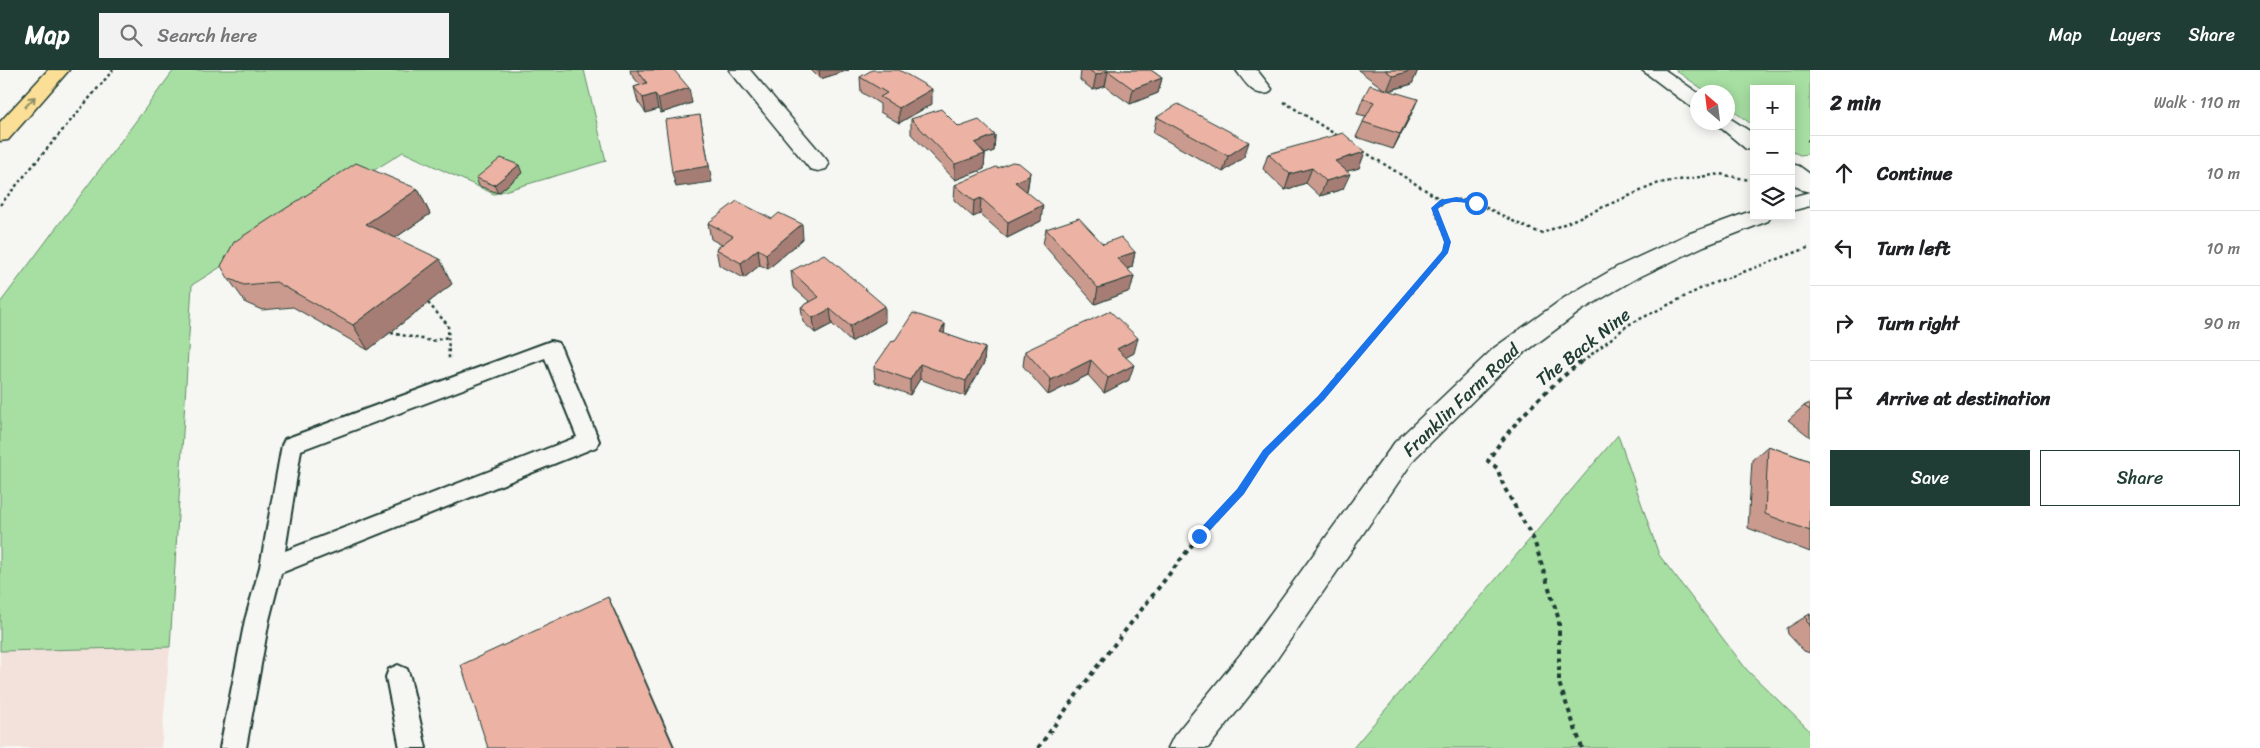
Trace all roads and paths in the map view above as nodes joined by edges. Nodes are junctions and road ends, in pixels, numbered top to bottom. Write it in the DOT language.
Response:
graph roads {
  1 [pos="59,70"];
  2 [pos="113,70"];
  3 [pos="739,70"];
  4 [pos="1246,70"];
  5 [pos="1652,70"];
  6 [pos="1262,89"];
  7 [pos="1690,97"];
  8 [pos="1735,130"];
  9 [pos="0,134"];
  10 [pos="1810,139"];
  11 [pos="1344,140"];
  12 [pos="1750,141"];
  13 [pos="1361,150"];
  14 [pos="1810,150"];
  15 [pos="818,164"];
  16 [pos="1795,175"];
  17 [pos="1750,180"];
  18 [pos="1810,185"];
  19 [pos="1810,199"];
  20 [pos="1443,201"];
  21 [pos="1795,203"];
  22 [pos="0,204"];
  23 [pos="1750,220"];
  24 [pos="1810,247"];
  25 [pos="428,303"];
  26 [pos="390,332"];
  27 [pos="448,337"];
  28 [pos="457,383"];
  29 [pos="271,567"];
  30 [pos="398,677"];
  31 [pos="233,748"];
  32 [pos="412,748"];
  33 [pos="1038,748"];
  34 [pos="1186,748"];
  35 [pos="1582,748"];
  9 -- 1 [label="highway, one-way"];
  2 -- 22 [label="path"];
  3 -- 15 [label="street"];
  4 -- 6 [label="street"];
  5 -- 7 [label="street"];
  6 -- 11 [label="path"];
  8 -- 12 [label="street"];
  10 -- 14 [label="path"];
  13 -- 20 [label="path"];
  16 -- 18 [label="street"];
  17 -- 20 [label="path"];
  19 -- 21 [label="street"];
  20 -- 33 [label="path"];
  23 -- 34 [label="street, Franklin Farm Road"];
  24 -- 35 [label="path, The Back Nine"];
  25 -- 27 [label="path"];
  26 -- 27 [label="path"];
  27 -- 28 [label="path"];
  28 -- 29 [label="lane"];
  28 -- 29 [label="lane"];
  29 -- 31 [label="lane"];
  30 -- 32 [label="lane"];
}
